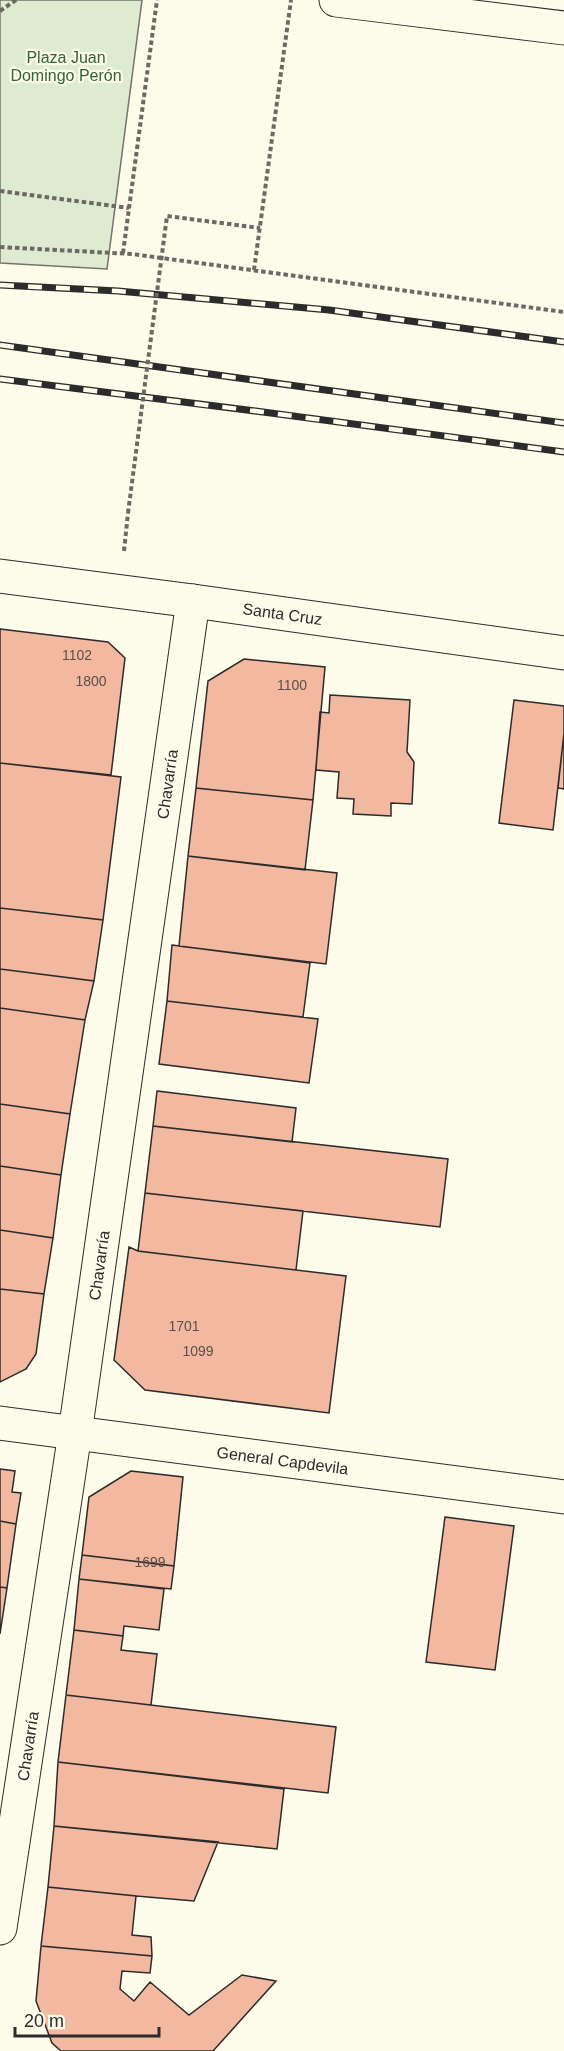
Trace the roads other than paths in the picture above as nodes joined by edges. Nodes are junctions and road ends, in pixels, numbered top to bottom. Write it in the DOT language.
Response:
graph roads {
  1 [pos="336,0"];
  2 [pos="564,28"];
  3 [pos="0,576"];
  4 [pos="193,601"];
  5 [pos="564,653"];
  6 [pos="0,1423"];
  7 [pos="75,1433"];
  8 [pos="564,1497"];
  9 [pos="0,1928"];
  1 -- 2 [label="street"];
  3 -- 4 [label="street, Santa Cruz"];
  4 -- 5 [label="street, Santa Cruz"];
  4 -- 7 [label="street, Chavarría"];
  6 -- 7 [label="street, General Capdevila"];
  7 -- 8 [label="street, General Capdevila"];
  7 -- 9 [label="street, Chavarría"];
}
